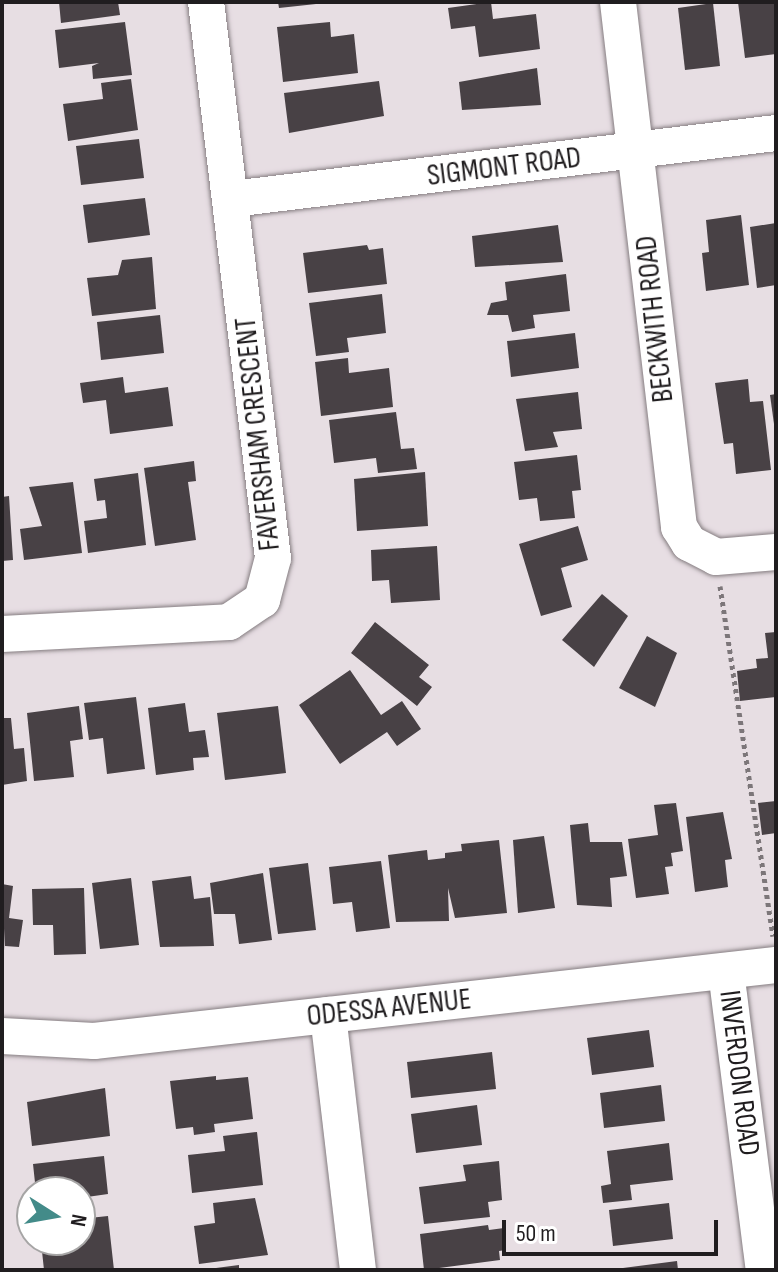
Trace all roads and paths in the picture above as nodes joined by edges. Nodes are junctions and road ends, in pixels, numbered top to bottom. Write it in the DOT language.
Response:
graph roads {
  1 [pos="206,2"];
  2 [pos="618,2"];
  3 [pos="776,133"];
  4 [pos="637,151"];
  5 [pos="232,199"];
  6 [pos="776,552"];
  7 [pos="716,557"];
  8 [pos="2,634"];
  9 [pos="775,954"];
  10 [pos="726,971"];
  11 [pos="328,1015"];
  12 [pos="2,1036"];
  13 [pos="358,1270"];
  14 [pos="764,1270"];
  1 -- 5 [label="street, FAVERSHAM CRESCENT"];
  2 -- 4 [label="street, BECKWITH ROAD"];
  3 -- 4 [label="street, SIGMONT ROAD"];
  4 -- 5 [label="street, SIGMONT ROAD"];
  4 -- 7 [label="street, BECKWITH ROAD"];
  5 -- 8 [label="street, FAVERSHAM CRESCENT"];
  6 -- 7 [label="street"];
  7 -- 9 [label="path"];
  9 -- 10 [label="street, ODESSA AVENUE"];
  10 -- 11 [label="street, ODESSA AVENUE"];
  10 -- 14 [label="street, INVERDON ROAD"];
  11 -- 12 [label="street, ODESSA AVENUE"];
  11 -- 13 [label="street"];
}
